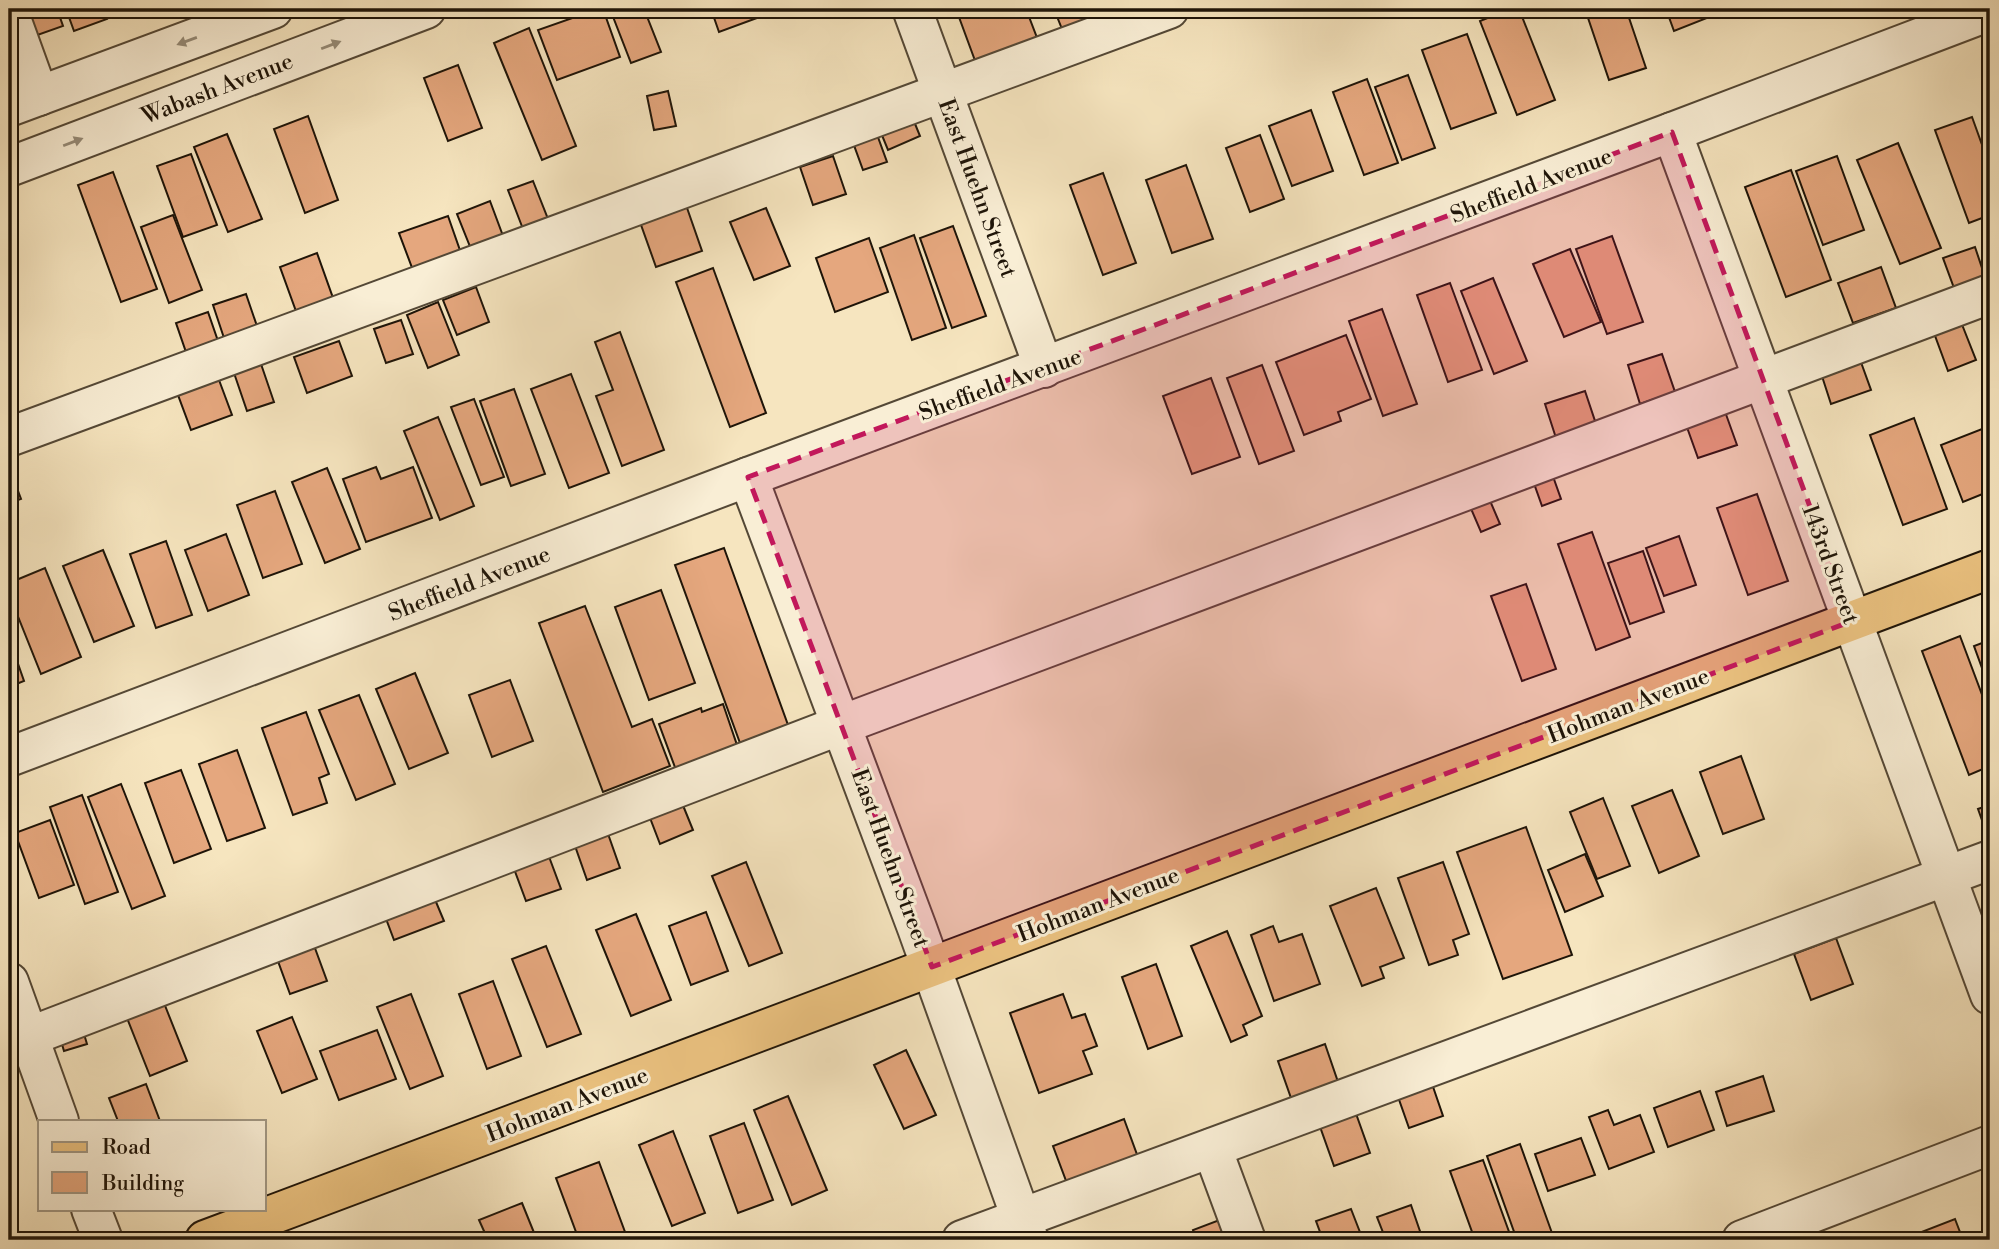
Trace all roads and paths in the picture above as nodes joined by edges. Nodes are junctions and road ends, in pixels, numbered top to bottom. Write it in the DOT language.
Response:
graph roads {
  1 [pos="274,9"];
  2 [pos="426,9"];
  3 [pos="912,9"];
  4 [pos="1169,9"];
  5 [pos="1990,11"];
  6 [pos="9,13"];
  7 [pos="943,93"];
  8 [pos="24,102"];
  9 [pos="1672,132"];
  10 [pos="9,167"];
  11 [pos="1990,294"];
  12 [pos="1044,368"];
  13 [pos="1764,380"];
  14 [pos="9,437"];
  15 [pos="748,477"];
  16 [pos="1990,569"];
  17 [pos="1852,621"];
  18 [pos="841,725"];
  19 [pos="9,757"];
  20 [pos="1990,860"];
  21 [pos="1947,876"];
  22 [pos="932,967"];
  23 [pos="9,982"];
  24 [pos="1990,995"];
  25 [pos="28,1037"];
  26 [pos="59,1120"];
  27 [pos="1990,1145"];
  28 [pos="1212,1147"];
  29 [pos="91,1210"];
  30 [pos="1026,1229"];
  31 [pos="103,1240"];
  32 [pos="205,1240"];
  33 [pos="962,1240"];
  34 [pos="1246,1240"];
  35 [pos="1742,1240"];
  1 -- 8 [label="street, one-way"];
  10 -- 2 [label="street, Wabash Avenue, one-way"];
  3 -- 7 [label="street, East Huehn Street"];
  4 -- 7 [label="street"];
  5 -- 9 [label="street, Sheffield Avenue"];
  6 -- 8 [label="street"];
  7 -- 12 [label="street, East Huehn Street"];
  7 -- 14 [label="street"];
  9 -- 12 [label="street, Sheffield Avenue"];
  9 -- 13 [label="street, 143rd Street"];
  11 -- 13 [label="street"];
  12 -- 15 [label="street, Sheffield Avenue"];
  13 -- 17 [label="street, 143rd Street"];
  13 -- 18 [label="street"];
  15 -- 18 [label="street, East Huehn Street"];
  15 -- 19 [label="street, Sheffield Avenue"];
  16 -- 17 [label="main road, Hohman Avenue"];
  17 -- 21 [label="street, 143rd Street"];
  17 -- 22 [label="main road, Hohman Avenue"];
  18 -- 22 [label="street, East Huehn Street"];
  18 -- 25 [label="street"];
  20 -- 21 [label="street"];
  21 -- 24 [label="street, 143rd Street"];
  21 -- 28 [label="street"];
  22 -- 30 [label="street, East Huehn Street"];
  22 -- 32 [label="main road, Hohman Avenue"];
  23 -- 25 [label="street"];
  25 -- 26 [label="street"];
  27 -- 35 [label="street"];
  28 -- 30 [label="street"];
  28 -- 34 [label="street"];
  29 -- 31 [label="street"];
  30 -- 33 [label="street"];
}
